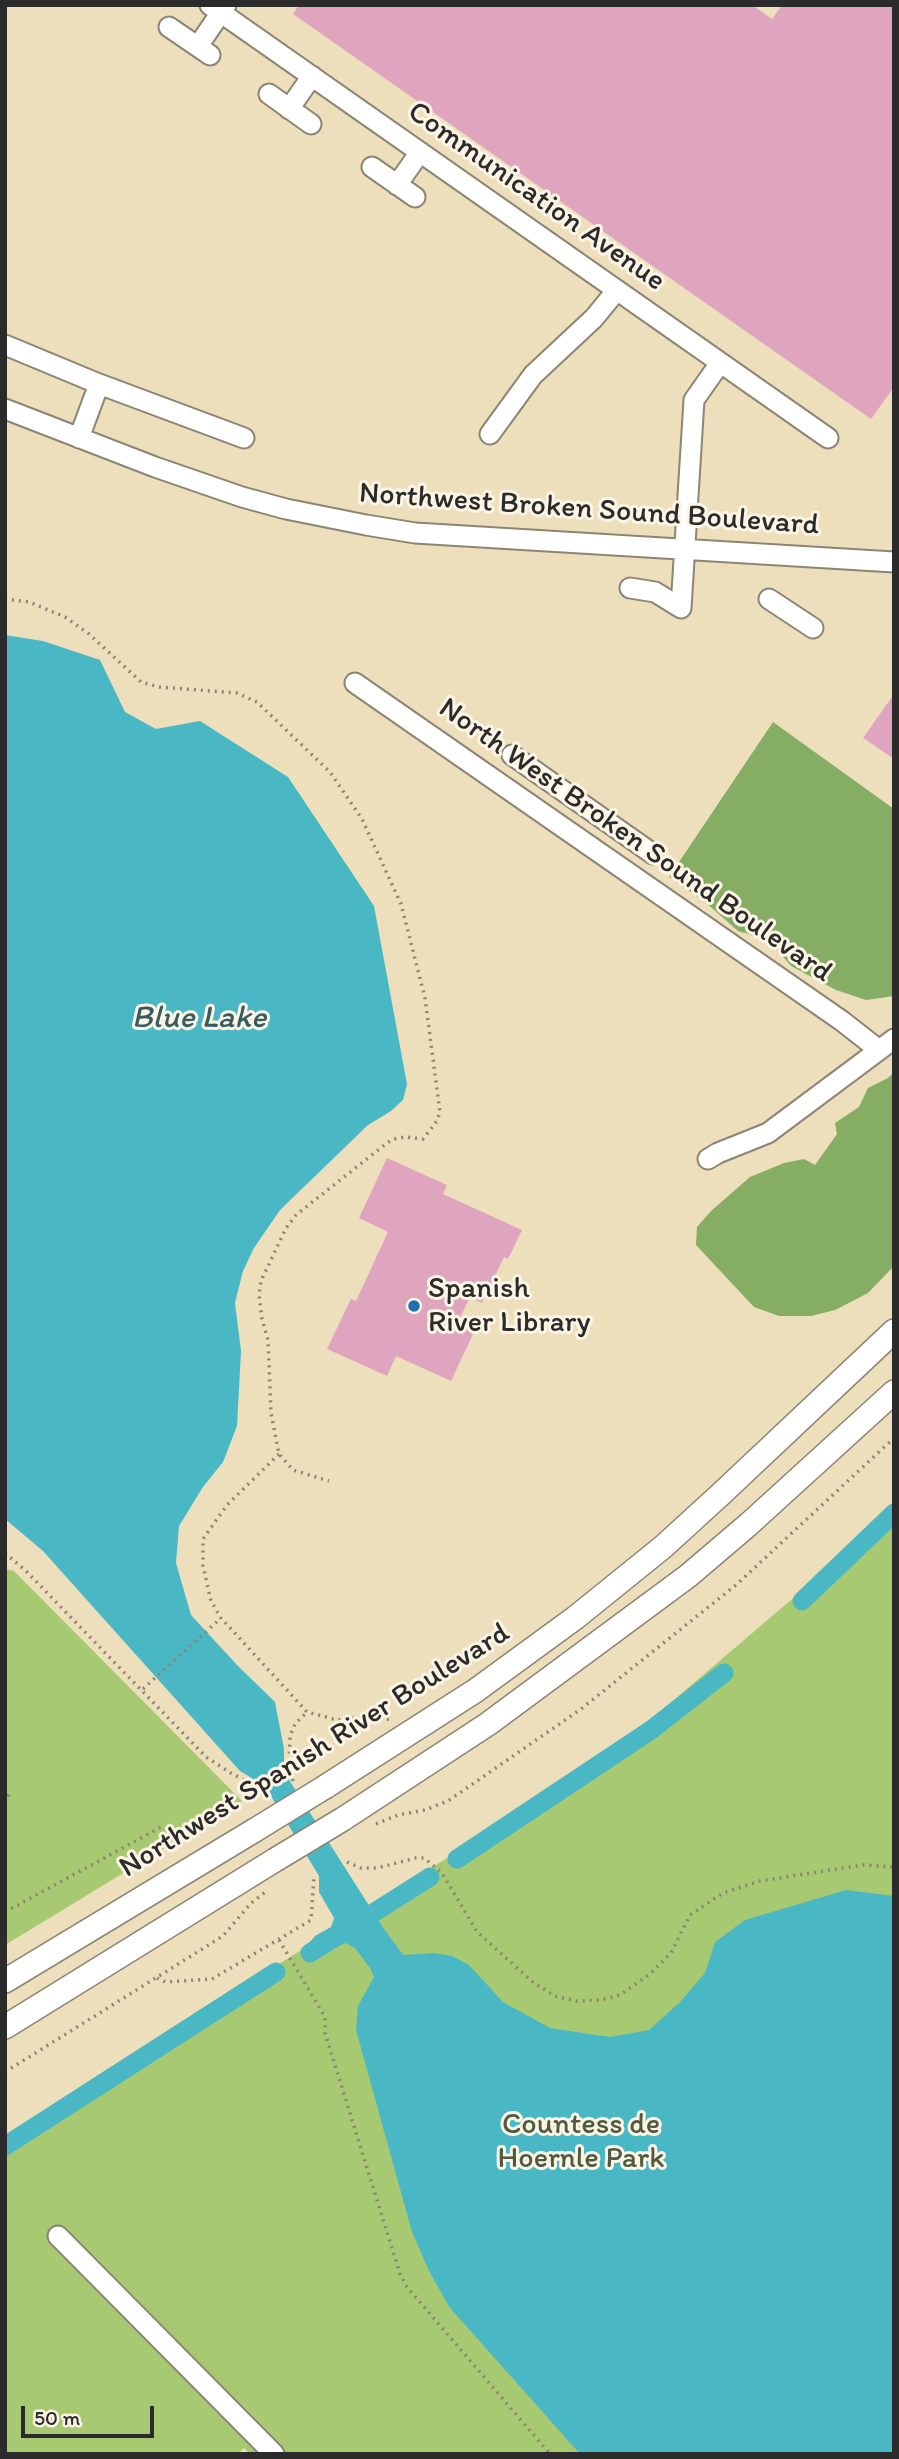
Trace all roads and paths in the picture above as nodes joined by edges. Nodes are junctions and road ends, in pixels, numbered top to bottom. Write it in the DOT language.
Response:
graph roads {
  1 [pos="219,8"];
  2 [pos="169,27"];
  3 [pos="312,76"];
  4 [pos="269,94"];
  5 [pos="289,108"];
  6 [pos="311,124"];
  7 [pos="420,152"];
  8 [pos="372,167"];
  9 [pos="397,185"];
  10 [pos="415,197"];
  11 [pos="617,290"];
  12 [pos="5,345"];
  13 [pos="720,363"];
  14 [pos="99,384"];
  15 [pos="5,409"];
  16 [pos="490,434"];
  17 [pos="79,438"];
  18 [pos="828,438"];
  19 [pos="244,439"];
  20 [pos="684,550"];
  21 [pos="894,562"];
  22 [pos="630,588"];
  23 [pos="5,598"];
  24 [pos="769,599"];
  25 [pos="813,628"];
  26 [pos="355,683"];
  27 [pos="506,788"];
  28 [pos="653,854"];
  29 [pos="886,1044"];
  30 [pos="708,1159"];
  31 [pos="894,1331"];
  32 [pos="894,1392"];
  33 [pos="894,1438"];
  34 [pos="279,1454"];
  35 [pos="329,1482"];
  36 [pos="685,1527"];
  37 [pos="663,1547"];
  38 [pos="5,1553"];
  39 [pos="711,1557"];
  40 [pos="688,1576"];
  41 [pos="221,1618"];
  42 [pos="143,1689"];
  43 [pos="307,1712"];
  44 [pos="397,1723"];
  45 [pos="293,1781"];
  46 [pos="5,1789"];
  47 [pos="267,1798"];
  48 [pos="5,1803"];
  49 [pos="372,1825"];
  50 [pos="163,1826"];
  51 [pos="347,1862"];
  52 [pos="894,1867"];
  53 [pos="314,1877"];
  54 [pos="269,1889"];
  55 [pos="5,1912"];
  56 [pos="279,1940"];
  57 [pos="157,1978"];
  58 [pos="5,1981"];
  59 [pos="5,2027"];
  60 [pos="5,2072"];
  61 [pos="58,2236"];
  62 [pos="274,2454"];
  63 [pos="550,2454"];
  1 -- 2 [label="street"];
  1 -- 3 [label="street, Communication Avenue"];
  3 -- 5 [label="street"];
  3 -- 7 [label="street, Communication Avenue"];
  4 -- 5 [label="street"];
  5 -- 6 [label="street"];
  7 -- 9 [label="street"];
  7 -- 11 [label="street, Communication Avenue"];
  8 -- 9 [label="street"];
  9 -- 10 [label="street"];
  11 -- 13 [label="street, Communication Avenue"];
  11 -- 16 [label="street"];
  12 -- 14 [label="street"];
  13 -- 18 [label="street, Communication Avenue"];
  13 -- 20 [label="street"];
  14 -- 17 [label="street"];
  14 -- 19 [label="street"];
  15 -- 17 [label="street, Northwest Broken Sound Boulevard"];
  17 -- 20 [label="street, Northwest Broken Sound Boulevard"];
  20 -- 21 [label="street, Northwest Broken Sound Boulevard"];
  20 -- 22 [label="street"];
  23 -- 34 [label="path"];
  24 -- 25 [label="street"];
  26 -- 27 [label="street, North West Broken Sound Boulevard"];
  27 -- 28 [label="street"];
  27 -- 29 [label="street, North West Broken Sound Boulevard"];
  29 -- 30 [label="street"];
  31 -- 36 [label="main road, Northwest Spanish River Boulevard"];
  32 -- 39 [label="main road"];
  33 -- 49 [label="path"];
  34 -- 35 [label="path"];
  34 -- 41 [label="path"];
  36 -- 37 [label="main road, Northwest Spanish River Boulevard"];
  36 -- 39 [label="main road"];
  37 -- 40 [label="main road"];
  37 -- 58 [label="main road, Northwest Spanish River Boulevard, bridge"];
  38 -- 42 [label="path"];
  39 -- 40 [label="main road"];
  40 -- 59 [label="main road, bridge"];
  41 -- 42 [label="path"];
  41 -- 43 [label="path"];
  42 -- 47 [label="path"];
  43 -- 44 [label="path"];
  43 -- 45 [label="path"];
  46 -- 48 [label="path"];
  50 -- 55 [label="path"];
  51 -- 52 [label="path"];
  53 -- 56 [label="path"];
  54 -- 57 [label="path"];
  56 -- 57 [label="path"];
  56 -- 63 [label="path"];
  57 -- 60 [label="path"];
  61 -- 62 [label="street"];
}
